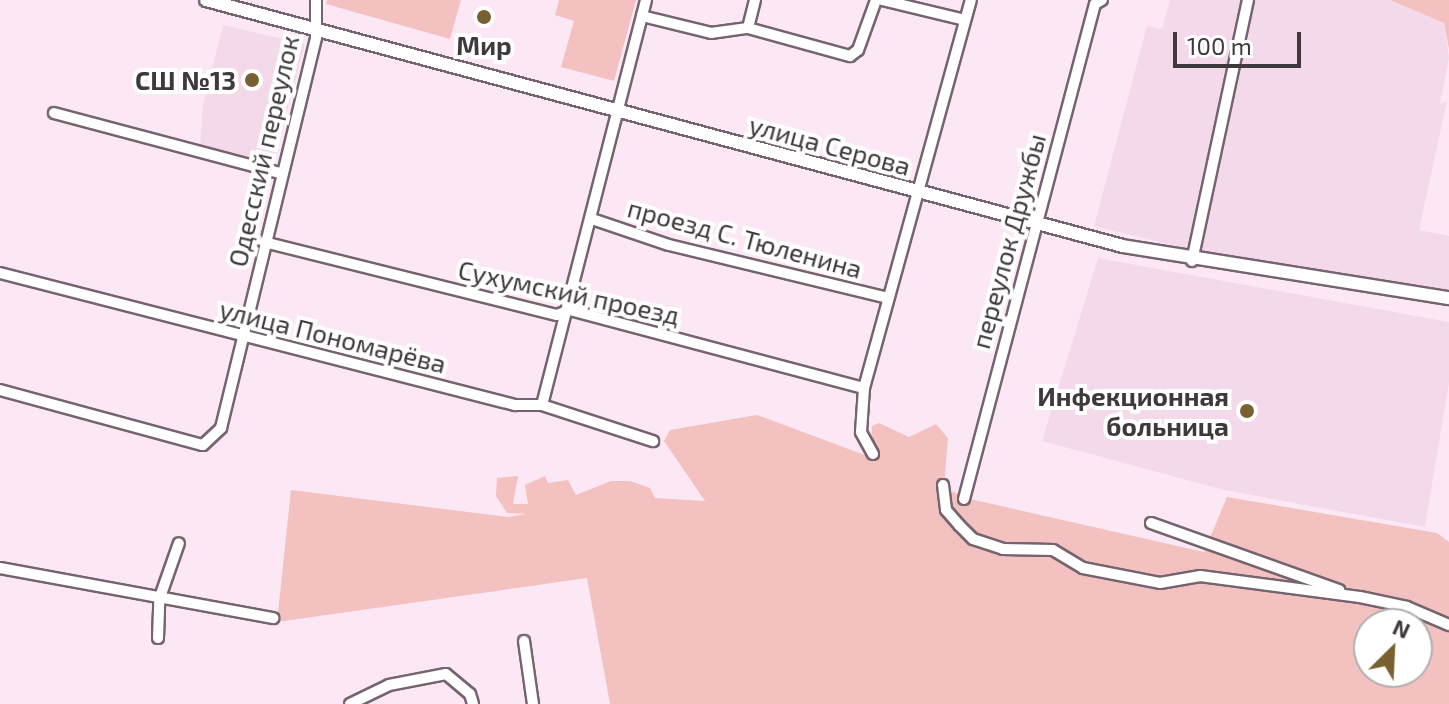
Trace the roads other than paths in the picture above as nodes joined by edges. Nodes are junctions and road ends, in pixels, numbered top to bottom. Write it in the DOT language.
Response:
graph roads {
  1 [pos="206,0"];
  2 [pos="316,0"];
  3 [pos="646,0"];
  4 [pos="755,0"];
  5 [pos="879,0"];
  6 [pos="971,0"];
  7 [pos="1102,0"];
  8 [pos="1248,0"];
  9 [pos="642,16"];
  10 [pos="965,20"];
  11 [pos="315,27"];
  12 [pos="748,28"];
  13 [pos="618,110"];
  14 [pos="54,113"];
  15 [pos="280,173"];
  16 [pos="916,191"];
  17 [pos="592,219"];
  18 [pos="1036,223"];
  19 [pos="264,242"];
  20 [pos="1192,261"];
  21 [pos="0,273"];
  22 [pos="888,298"];
  23 [pos="1449,298"];
  24 [pos="570,310"];
  25 [pos="242,336"];
  26 [pos="864,388"];
  27 [pos="0,390"];
  28 [pos="542,405"];
  29 [pos="653,441"];
  30 [pos="873,454"];
  31 [pos="943,485"];
  32 [pos="964,499"];
  33 [pos="1151,523"];
  34 [pos="179,543"];
  35 [pos="0,568"];
  36 [pos="1360,597"];
  37 [pos="159,600"];
  38 [pos="273,618"];
  39 [pos="1449,625"];
  40 [pos="158,638"];
  41 [pos="524,641"];
  42 [pos="350,704"];
  43 [pos="473,704"];
  44 [pos="533,704"];
  1 -- 11 [label="main road, улица Серова"];
  2 -- 11 [label="street, Одесский переулок"];
  3 -- 9 [label="street"];
  4 -- 12 [label="street"];
  5 -- 10 [label="street"];
  5 -- 12 [label="street"];
  6 -- 10 [label="street"];
  7 -- 18 [label="street, переулок Дружбы"];
  8 -- 20 [label="street"];
  9 -- 12 [label="street"];
  9 -- 13 [label="street"];
  10 -- 16 [label="street"];
  11 -- 13 [label="main road, улица Серова"];
  11 -- 15 [label="street, Одесский переулок"];
  13 -- 16 [label="main road, улица Серова"];
  13 -- 17 [label="street"];
  14 -- 15 [label="street"];
  15 -- 19 [label="street, Одесский переулок"];
  16 -- 18 [label="main road, улица Серова"];
  16 -- 22 [label="street"];
  17 -- 22 [label="street, проезд С. Тюленина"];
  17 -- 24 [label="street"];
  18 -- 20 [label="main road, улица Серова"];
  18 -- 32 [label="street, переулок Дружбы"];
  19 -- 24 [label="street, Сухумский проезд"];
  19 -- 25 [label="street, Одесский переулок"];
  20 -- 23 [label="main road, улица Серова"];
  21 -- 25 [label="street, улица Пономарёва"];
  22 -- 26 [label="street"];
  24 -- 26 [label="street, Сухумский проезд"];
  24 -- 28 [label="street"];
  25 -- 27 [label="street, Одесский переулок"];
  25 -- 28 [label="street, улица Пономарёва"];
  26 -- 30 [label="street"];
  28 -- 29 [label="street, улица Пономарёва"];
  31 -- 36 [label="street"];
  33 -- 36 [label="street"];
  34 -- 37 [label="street"];
  35 -- 37 [label="street"];
  36 -- 39 [label="street"];
  37 -- 38 [label="street"];
  37 -- 40 [label="street"];
  41 -- 44 [label="street"];
  42 -- 43 [label="street"];
}
